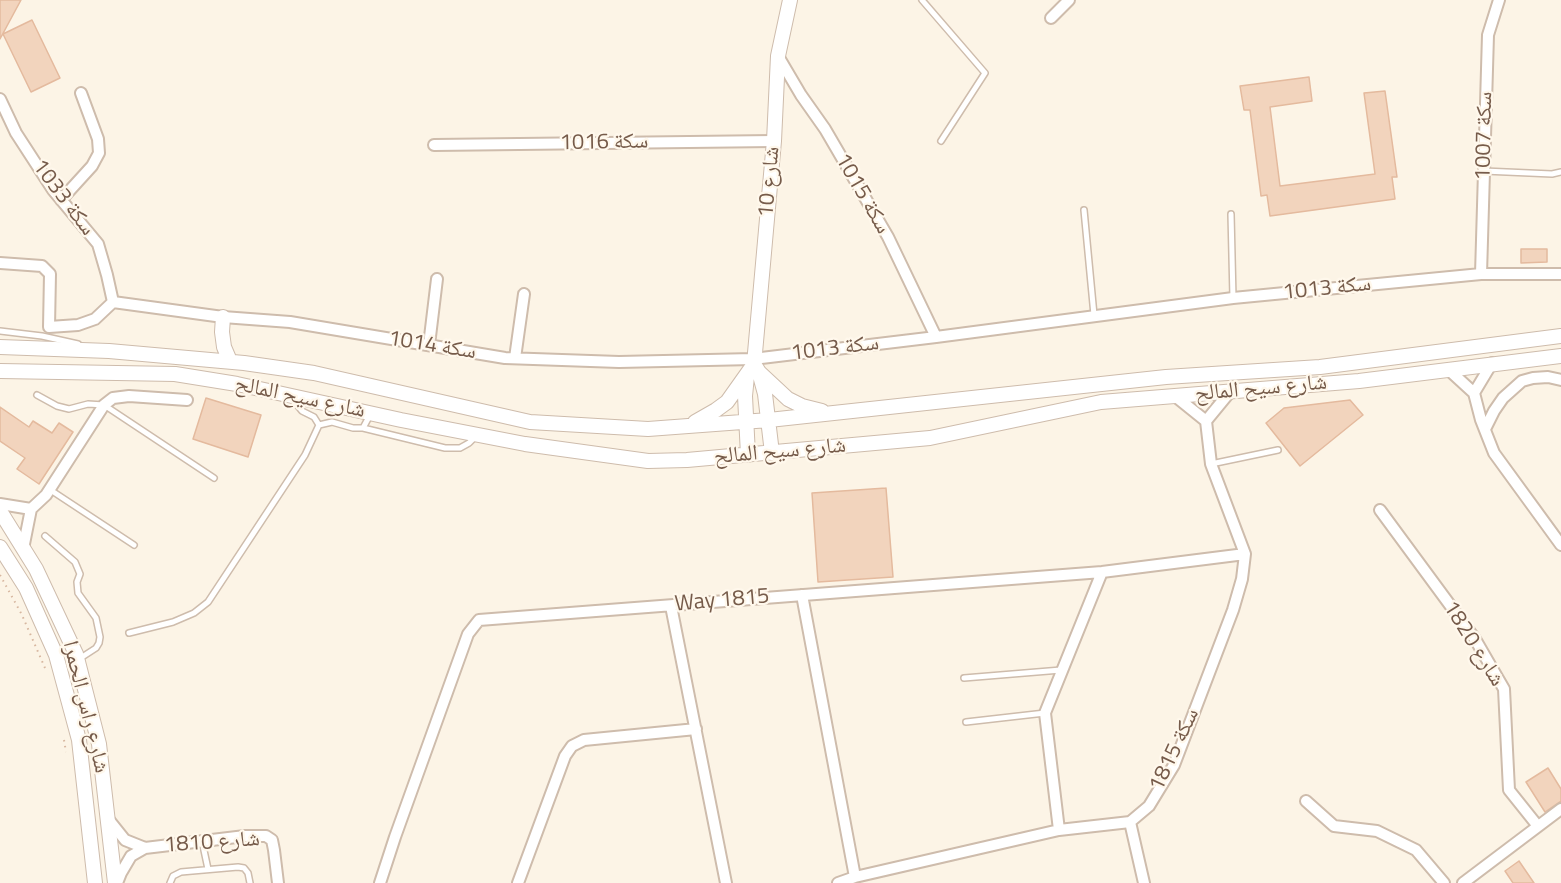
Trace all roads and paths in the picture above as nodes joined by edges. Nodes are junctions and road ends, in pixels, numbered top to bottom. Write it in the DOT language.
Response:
graph roads {
  1 [pos="790,0"];
  2 [pos="922,0"];
  3 [pos="1069,0"];
  4 [pos="1499,0"];
  5 [pos="1051,18"];
  6 [pos="778,56"];
  7 [pos="81,93"];
  8 [pos="0,99"];
  9 [pos="774,141"];
  10 [pos="941,141"];
  11 [pos="434,145"];
  12 [pos="1484,171"];
  13 [pos="1561,172"];
  14 [pos="61,200"];
  15 [pos="1084,210"];
  16 [pos="1231,214"];
  17 [pos="0,262"];
  18 [pos="1481,274"];
  19 [pos="1561,274"];
  20 [pos="437,279"];
  21 [pos="524,294"];
  22 [pos="1233,298"];
  23 [pos="112,302"];
  24 [pos="1094,315"];
  25 [pos="223,316"];
  26 [pos="0,331"];
  27 [pos="1561,336"];
  28 [pos="936,337"];
  29 [pos="429,345"];
  30 [pos="0,347"];
  31 [pos="109,351"];
  32 [pos="1561,356"];
  33 [pos="515,358"];
  34 [pos="230,361"];
  35 [pos="1492,363"];
  36 [pos="753,367"];
  37 [pos="0,371"];
  38 [pos="1450,371"];
  39 [pos="1561,380"];
  40 [pos="1229,393"];
  41 [pos="1474,393"];
  42 [pos="38,395"];
  43 [pos="290,396"];
  44 [pos="1175,396"];
  45 [pos="187,400"];
  46 [pos="104,405"];
  47 [pos="831,413"];
  48 [pos="370,414"];
  49 [pos="769,420"];
  50 [pos="1206,421"];
  51 [pos="746,422"];
  52 [pos="688,424"];
  53 [pos="319,425"];
  54 [pos="363,428"];
  55 [pos="1485,429"];
  56 [pos="477,435"];
  57 [pos="1278,450"];
  58 [pos="772,453"];
  59 [pos="748,455"];
  60 [pos="1211,464"];
  61 [pos="214,478"];
  62 [pos="50,489"];
  63 [pos="0,504"];
  64 [pos="31,508"];
  65 [pos="1380,510"];
  66 [pos="0,511"];
  67 [pos="45,536"];
  68 [pos="134,544"];
  69 [pos="1561,545"];
  70 [pos="0,548"];
  71 [pos="23,549"];
  72 [pos="1245,554"];
  73 [pos="1102,572"];
  74 [pos="0,575"];
  75 [pos="802,595"];
  76 [pos="671,606"];
  77 [pos="129,633"];
  78 [pos="77,660"];
  79 [pos="45,669"];
  80 [pos="1063,670"];
  81 [pos="964,678"];
  82 [pos="1045,713"];
  83 [pos="966,722"];
  84 [pos="696,729"];
  85 [pos="63,731"];
  86 [pos="66,754"];
  87 [pos="1306,801"];
  88 [pos="1561,808"];
  89 [pos="109,820"];
  90 [pos="1131,822"];
  91 [pos="1538,825"];
  92 [pos="1059,830"];
  93 [pos="202,841"];
  94 [pos="145,848"];
  95 [pos="208,870"];
  96 [pos="855,877"];
  97 [pos="95,883"];
  98 [pos="116,883"];
  99 [pos="170,883"];
  100 [pos="250,883"];
  101 [pos="278,883"];
  102 [pos="380,883"];
  103 [pos="518,883"];
  104 [pos="726,883"];
  105 [pos="838,883"];
  106 [pos="1144,883"];
  107 [pos="1444,883"];
  108 [pos="1463,883"];
  1 -- 6 [label="street, شارع 10"];
  2 -- 10 [label="lane"];
  3 -- 5 [label="street"];
  4 -- 12 [label="street, سكة 1007"];
  6 -- 9 [label="street, شارع 10"];
  6 -- 28 [label="street, سكة 1015"];
  7 -- 14 [label="street"];
  8 -- 14 [label="street, سكة 1033"];
  9 -- 11 [label="street, سكة 1016"];
  9 -- 36 [label="street, شارع 10"];
  12 -- 13 [label="lane"];
  12 -- 18 [label="street, سكة 1007"];
  14 -- 23 [label="street, سكة 1033"];
  15 -- 24 [label="lane"];
  16 -- 22 [label="lane"];
  17 -- 23 [label="street"];
  18 -- 19 [label="street, سكة 1013"];
  18 -- 22 [label="street, سكة 1013"];
  20 -- 29 [label="street"];
  21 -- 33 [label="street"];
  22 -- 24 [label="street, سكة 1013"];
  23 -- 25 [label="street, سكة 1014"];
  24 -- 28 [label="street, سكة 1013"];
  25 -- 29 [label="street, سكة 1014"];
  25 -- 34 [label="street"];
  26 -- 31 [label="lane"];
  27 -- 47 [label="street, شارع سيح المالح"];
  28 -- 36 [label="street, سكة 1013"];
  29 -- 33 [label="street, سكة 1014"];
  30 -- 31 [label="street, شارع سيح المالح"];
  31 -- 34 [label="street, شارع سيح المالح"];
  32 -- 35 [label="street, شارع سيح المالح"];
  33 -- 36 [label="street, سكة 1014"];
  34 -- 52 [label="street, شارع سيح المالح"];
  35 -- 38 [label="street, شارع سيح المالح"];
  35 -- 41 [label="street"];
  36 -- 47 [label="street"];
  36 -- 49 [label="street"];
  36 -- 51 [label="street, شارع 10"];
  36 -- 52 [label="street"];
  37 -- 43 [label="street, شارع سيح المالح"];
  38 -- 40 [label="street, شارع سيح المالح"];
  38 -- 41 [label="street"];
  39 -- 55 [label="street"];
  40 -- 44 [label="street, شارع سيح المالح"];
  40 -- 50 [label="street"];
  41 -- 55 [label="street"];
  42 -- 46 [label="lane"];
  43 -- 48 [label="street, شارع سيح المالح"];
  43 -- 53 [label="lane"];
  44 -- 50 [label="street"];
  44 -- 58 [label="street, شارع سيح المالح"];
  45 -- 46 [label="street"];
  46 -- 61 [label="lane"];
  46 -- 62 [label="street"];
  47 -- 49 [label="street, شارع سيح المالح"];
  48 -- 54 [label="lane"];
  48 -- 56 [label="street, شارع سيح المالح"];
  49 -- 51 [label="street, شارع سيح المالح"];
  49 -- 58 [label="street"];
  50 -- 60 [label="street, سكة 1815"];
  51 -- 52 [label="street, شارع سيح المالح"];
  51 -- 59 [label="street, شارع 10"];
  53 -- 54 [label="lane"];
  53 -- 77 [label="lane"];
  54 -- 56 [label="lane"];
  55 -- 69 [label="street"];
  56 -- 59 [label="street, شارع سيح المالح"];
  57 -- 60 [label="lane"];
  58 -- 59 [label="street, شارع سيح المالح"];
  60 -- 72 [label="street, سكة 1815"];
  62 -- 64 [label="street"];
  62 -- 68 [label="lane"];
  63 -- 64 [label="street"];
  64 -- 71 [label="street"];
  65 -- 91 [label="street, 1820 شارع"];
  66 -- 71 [label="street, شارع راس الحمرا"];
  67 -- 78 [label="lane"];
  70 -- 97 [label="street, شارع راس الحمرا"];
  71 -- 78 [label="street, شارع راس الحمرا"];
  72 -- 73 [label="street, Way 1815"];
  72 -- 90 [label="street, سكة 1815"];
  73 -- 75 [label="street, Way 1815"];
  73 -- 80 [label="street"];
  74 -- 79 [label="path"];
  75 -- 76 [label="street, Way 1815"];
  75 -- 96 [label="street"];
  76 -- 84 [label="street"];
  76 -- 102 [label="street, Way 1815"];
  78 -- 89 [label="street, شارع راس الحمرا"];
  80 -- 81 [label="lane"];
  80 -- 82 [label="street"];
  82 -- 83 [label="lane"];
  82 -- 92 [label="street"];
  84 -- 103 [label="street"];
  84 -- 104 [label="street"];
  85 -- 86 [label="path"];
  87 -- 107 [label="street"];
  88 -- 91 [label="street"];
  89 -- 94 [label="street, شارع 1810"];
  89 -- 98 [label="street, شارع راس الحمرا"];
  90 -- 92 [label="street"];
  90 -- 106 [label="street"];
  91 -- 108 [label="street"];
  92 -- 96 [label="street"];
  93 -- 94 [label="street, شارع 1810"];
  93 -- 95 [label="lane"];
  93 -- 101 [label="street, شارع 1810"];
  94 -- 98 [label="street, شارع 1810"];
  95 -- 99 [label="lane"];
  95 -- 100 [label="lane"];
  96 -- 105 [label="street"];
}
